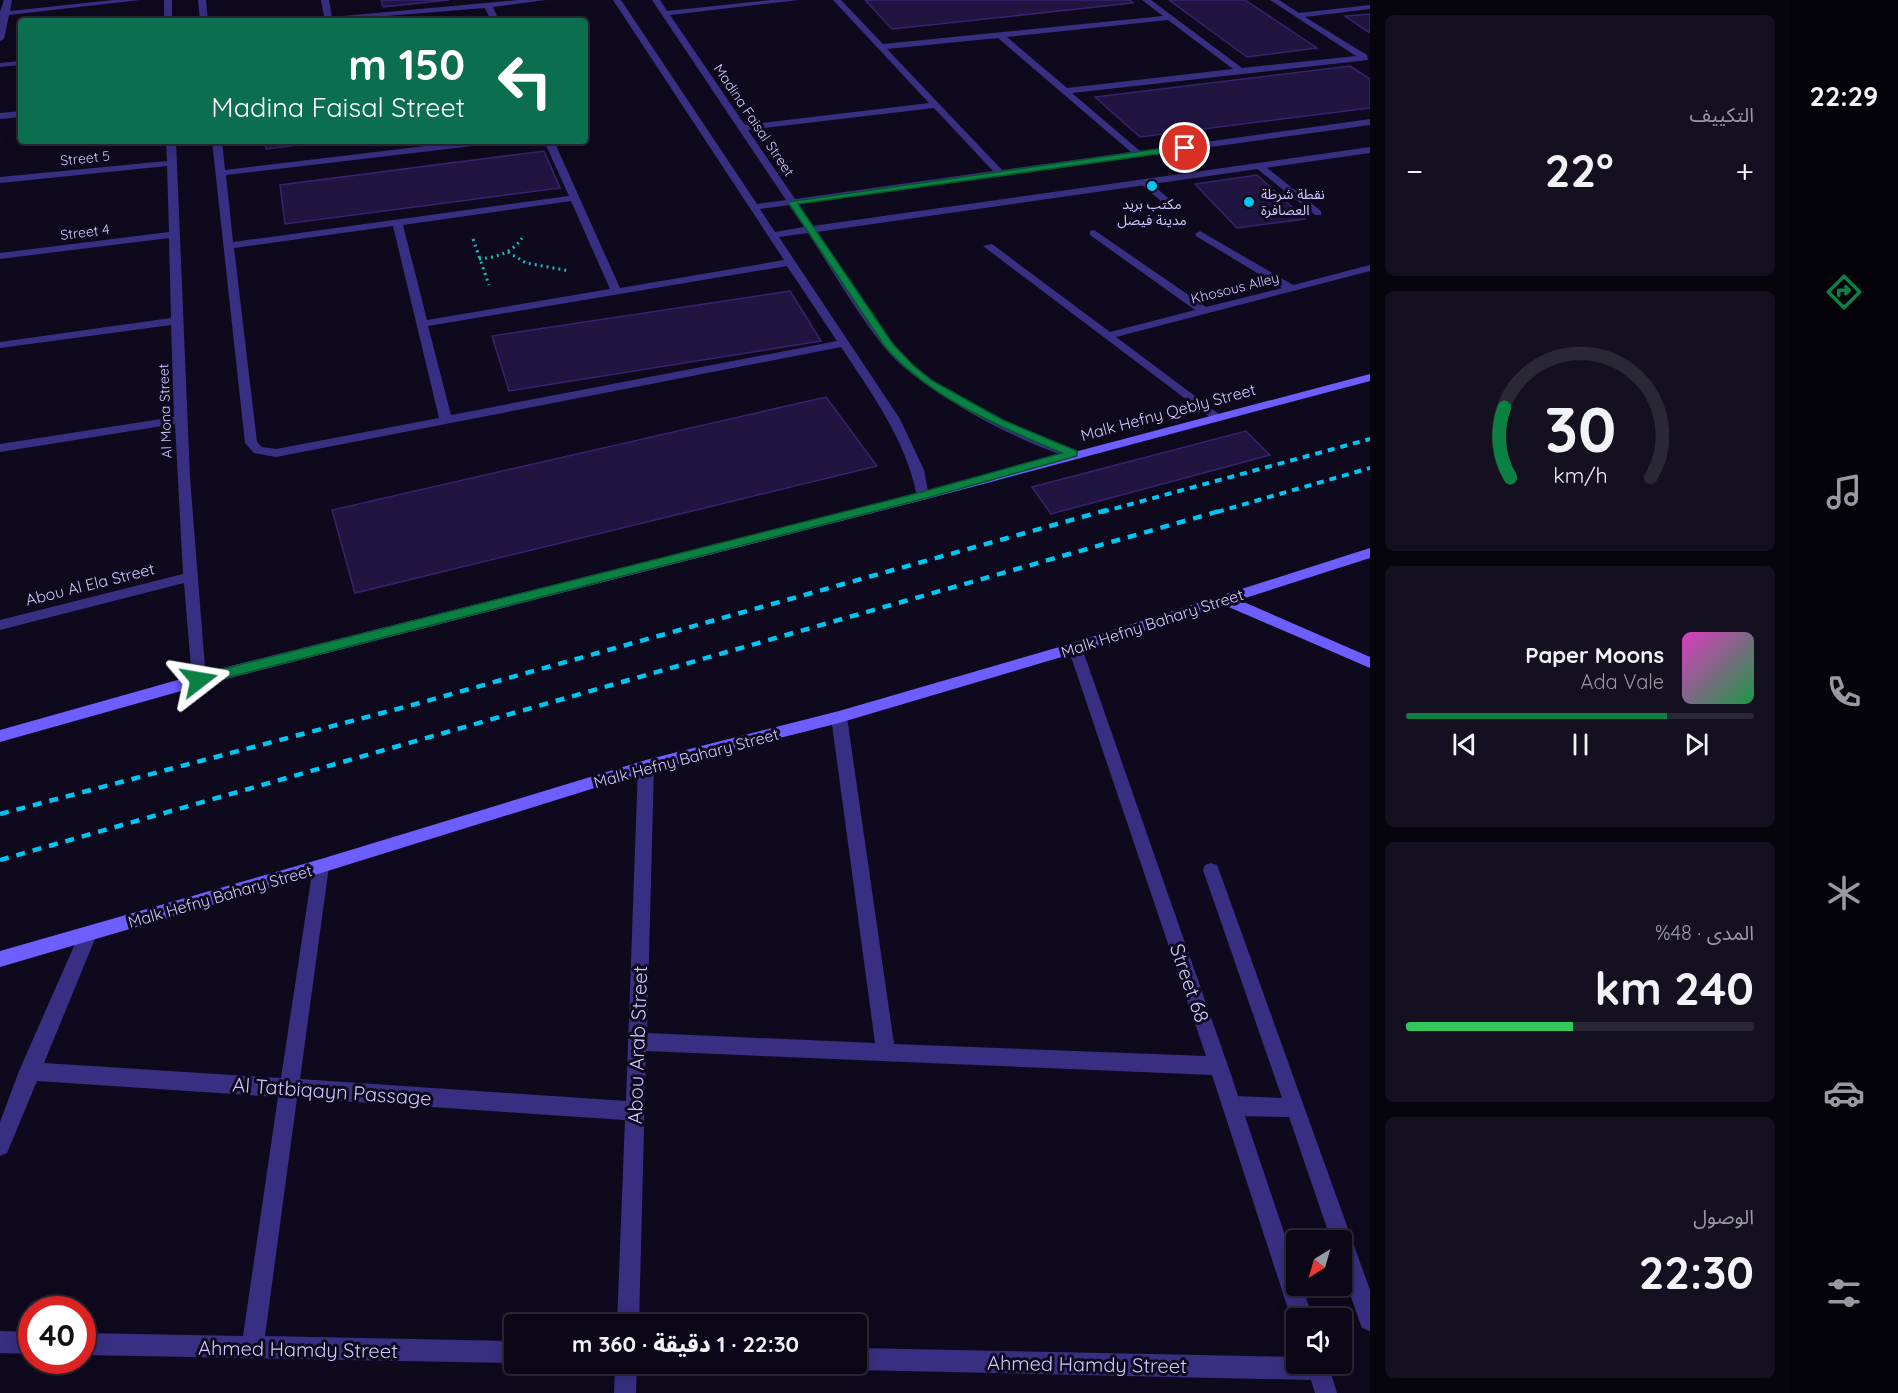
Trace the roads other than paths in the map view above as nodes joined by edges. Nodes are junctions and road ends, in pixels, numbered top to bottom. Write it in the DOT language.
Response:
graph roads {
  1 [pos="8,0"];
  2 [pos="135,0"];
  3 [pos="168,0"];
  4 [pos="202,0"];
  5 [pos="325,0"];
  6 [pos="542,0"];
  7 [pos="617,0"];
  8 [pos="656,0"];
  9 [pos="795,0"];
  10 [pos="837,0"];
  11 [pos="1146,0"];
  12 [pos="1274,0"];
  13 [pos="488,5"];
  14 [pos="1370,7"];
  15 [pos="665,13"];
  16 [pos="3,14"];
  17 [pos="1298,15"];
  18 [pos="168,18"];
  19 [pos="204,18"];
  20 [pos="328,18"];
  21 [pos="359,18"];
  22 [pos="494,18"];
  23 [pos="1170,18"];
  24 [pos="1000,35"];
  25 [pos="0,39"];
  26 [pos="881,47"];
  27 [pos="1367,59"];
  28 [pos="18,63"];
  29 [pos="0,65"];
  30 [pos="1240,71"];
  31 [pos="1065,92"];
  32 [pos="936,105"];
  33 [pos="18,114"];
  34 [pos="0,116"];
  35 [pos="1370,122"];
  36 [pos="742,128"];
  37 [pos="171,144"];
  38 [pos="218,144"];
  39 [pos="465,144"];
  40 [pos="550,144"];
  41 [pos="1370,150"];
  42 [pos="1138,154"];
  43 [pos="172,163"];
  44 [pos="1259,166"];
  45 [pos="221,173"];
  46 [pos="1000,173"];
  47 [pos="0,180"];
  48 [pos="1144,182"];
  49 [pos="574,198"];
  50 [pos="1165,200"];
  51 [pos="792,202"];
  52 [pos="754,207"];
  53 [pos="1318,213"];
  54 [pos="397,222"];
  55 [pos="811,230"];
  56 [pos="1094,233"];
  57 [pos="173,234"];
  58 [pos="1200,234"];
  59 [pos="772,235"];
  60 [pos="229,246"];
  61 [pos="988,246"];
  62 [pos="0,256"];
  63 [pos="790,262"];
  64 [pos="1370,268"];
  65 [pos="614,287"];
  66 [pos="1292,289"];
  67 [pos="1204,311"];
  68 [pos="176,321"];
  69 [pos="423,324"];
  70 [pos="1108,336"];
  71 [pos="844,343"];
  72 [pos="0,345"];
  73 [pos="1370,377"];
  74 [pos="1215,417"];
  75 [pos="179,420"];
  76 [pos="446,420"];
  77 [pos="0,448"];
  78 [pos="1073,454"];
  79 [pos="923,495"];
  80 [pos="1370,553"];
  81 [pos="189,577"];
  82 [pos="1225,600"];
  83 [pos="0,625"];
  84 [pos="1075,648"];
  85 [pos="1370,663"];
  86 [pos="199,680"];
  87 [pos="839,717"];
  88 [pos="0,736"];
  89 [pos="646,766"];
  90 [pos="321,866"];
  91 [pos="1211,870"];
  92 [pos="88,934"];
  93 [pos="0,959"];
  94 [pos="637,1042"];
  95 [pos="886,1053"];
  96 [pos="1219,1066"];
  97 [pos="29,1071"];
  98 [pos="289,1088"];
  99 [pos="1233,1106"];
  100 [pos="1295,1108"];
  101 [pos="635,1111"];
  102 [pos="0,1146"];
  103 [pos="1299,1308"];
  104 [pos="628,1314"];
  105 [pos="1370,1320"];
  106 [pos="0,1342"];
  107 [pos="18,1343"];
  108 [pos="96,1344"];
  109 [pos="252,1348"];
  110 [pos="504,1352"];
  111 [pos="867,1359"];
  112 [pos="1286,1366"];
  113 [pos="626,1374"];
  114 [pos="1320,1374"];
  115 [pos="625,1393"];
  116 [pos="1326,1393"];
  1 -- 16 [label="street"];
  2 -- 16 [label="street"];
  3 -- 18 [label="street"];
  4 -- 19 [label="street"];
  5 -- 20 [label="street"];
  6 -- 13 [label="street"];
  7 -- 52 [label="street"];
  8 -- 15 [label="street, Madina Faisal Street"];
  9 -- 15 [label="street"];
  10 -- 26 [label="street"];
  11 -- 23 [label="street"];
  12 -- 17 [label="street"];
  13 -- 21 [label="street"];
  13 -- 22 [label="street"];
  14 -- 17 [label="street"];
  15 -- 36 [label="street, Madina Faisal Street"];
  16 -- 25 [label="street"];
  17 -- 27 [label="street"];
  23 -- 24 [label="street"];
  23 -- 30 [label="street"];
  24 -- 26 [label="street"];
  24 -- 31 [label="street"];
  26 -- 32 [label="street"];
  27 -- 30 [label="street"];
  28 -- 29 [label="street"];
  30 -- 31 [label="street"];
  31 -- 42 [label="street"];
  32 -- 36 [label="street"];
  32 -- 46 [label="street"];
  33 -- 34 [label="street"];
  35 -- 42 [label="street"];
  36 -- 51 [label="street, Madina Faisal Street"];
  37 -- 43 [label="street, Al Mona Street"];
  38 -- 45 [label="street"];
  39 -- 45 [label="street"];
  40 -- 49 [label="street"];
  41 -- 44 [label="street"];
  42 -- 46 [label="street"];
  43 -- 47 [label="street, Street 5"];
  43 -- 57 [label="street, Al Mona Street"];
  44 -- 48 [label="street"];
  44 -- 53 [label="street"];
  45 -- 60 [label="street"];
  46 -- 51 [label="street"];
  48 -- 50 [label="street"];
  48 -- 55 [label="street"];
  49 -- 54 [label="street"];
  49 -- 65 [label="street"];
  51 -- 52 [label="street"];
  51 -- 55 [label="street, Madina Faisal Street"];
  52 -- 59 [label="street"];
  54 -- 60 [label="street"];
  54 -- 69 [label="street"];
  55 -- 59 [label="street"];
  55 -- 78 [label="street, Madina Faisal Street"];
  56 -- 67 [label="street"];
  57 -- 62 [label="street, Street 4"];
  57 -- 68 [label="street, Al Mona Street"];
  58 -- 66 [label="street"];
  59 -- 63 [label="street"];
  60 -- 76 [label="street"];
  61 -- 70 [label="street"];
  63 -- 65 [label="street"];
  63 -- 71 [label="street"];
  64 -- 66 [label="street, Khosous Alley"];
  65 -- 69 [label="street"];
  66 -- 67 [label="street, Khosous Alley"];
  67 -- 70 [label="street, Khosous Alley"];
  68 -- 72 [label="street"];
  68 -- 75 [label="street, Al Mona Street"];
  69 -- 76 [label="street"];
  70 -- 74 [label="street"];
  71 -- 76 [label="street"];
  71 -- 79 [label="street"];
  73 -- 74 [label="street, Malk Hefny Qebly Street"];
  74 -- 78 [label="street, Malk Hefny Qebly Street"];
  75 -- 77 [label="street"];
  75 -- 81 [label="street, Al Mona Street"];
  78 -- 79 [label="street, Malk Hefny Qebly Street"];
  79 -- 86 [label="street, Malk Hefny Qebly Street"];
  80 -- 82 [label="street, Malk Hefny Bahary Street"];
  81 -- 83 [label="street, Abou Al Ela Street"];
  81 -- 86 [label="street, Al Mona Street"];
  82 -- 84 [label="street, Malk Hefny Bahary Street"];
  82 -- 85 [label="street"];
  84 -- 87 [label="street, Malk Hefny Bahary Street"];
  84 -- 96 [label="street, Street 68"];
  86 -- 88 [label="street, Malk Hefny Qebly Street"];
  87 -- 89 [label="street, Malk Hefny Bahary Street"];
  87 -- 95 [label="street"];
  89 -- 90 [label="street, Malk Hefny Bahary Street"];
  89 -- 94 [label="street, Abou Arab Street"];
  90 -- 92 [label="street, Malk Hefny Bahary Street"];
  90 -- 98 [label="street"];
  91 -- 100 [label="street"];
  92 -- 93 [label="street, Malk Hefny Bahary Street"];
  92 -- 97 [label="street"];
  94 -- 95 [label="street"];
  94 -- 101 [label="street, Abou Arab Street"];
  95 -- 96 [label="street"];
  96 -- 99 [label="street, Street 68"];
  97 -- 98 [label="street, Al Tatbiqayn Passage"];
  97 -- 102 [label="street"];
  98 -- 101 [label="street, Al Tatbiqayn Passage"];
  98 -- 109 [label="street"];
  99 -- 100 [label="street"];
  99 -- 103 [label="street, Street 68"];
  100 -- 105 [label="street"];
  101 -- 104 [label="street, Abou Arab Street"];
  106 -- 107 [label="street"];
  108 -- 109 [label="street, Ahmed Hamdy Street"];
  109 -- 110 [label="street, Ahmed Hamdy Street"];
  111 -- 112 [label="street, Ahmed Hamdy Street"];
  113 -- 115 [label="street"];
  114 -- 116 [label="street"];
}
